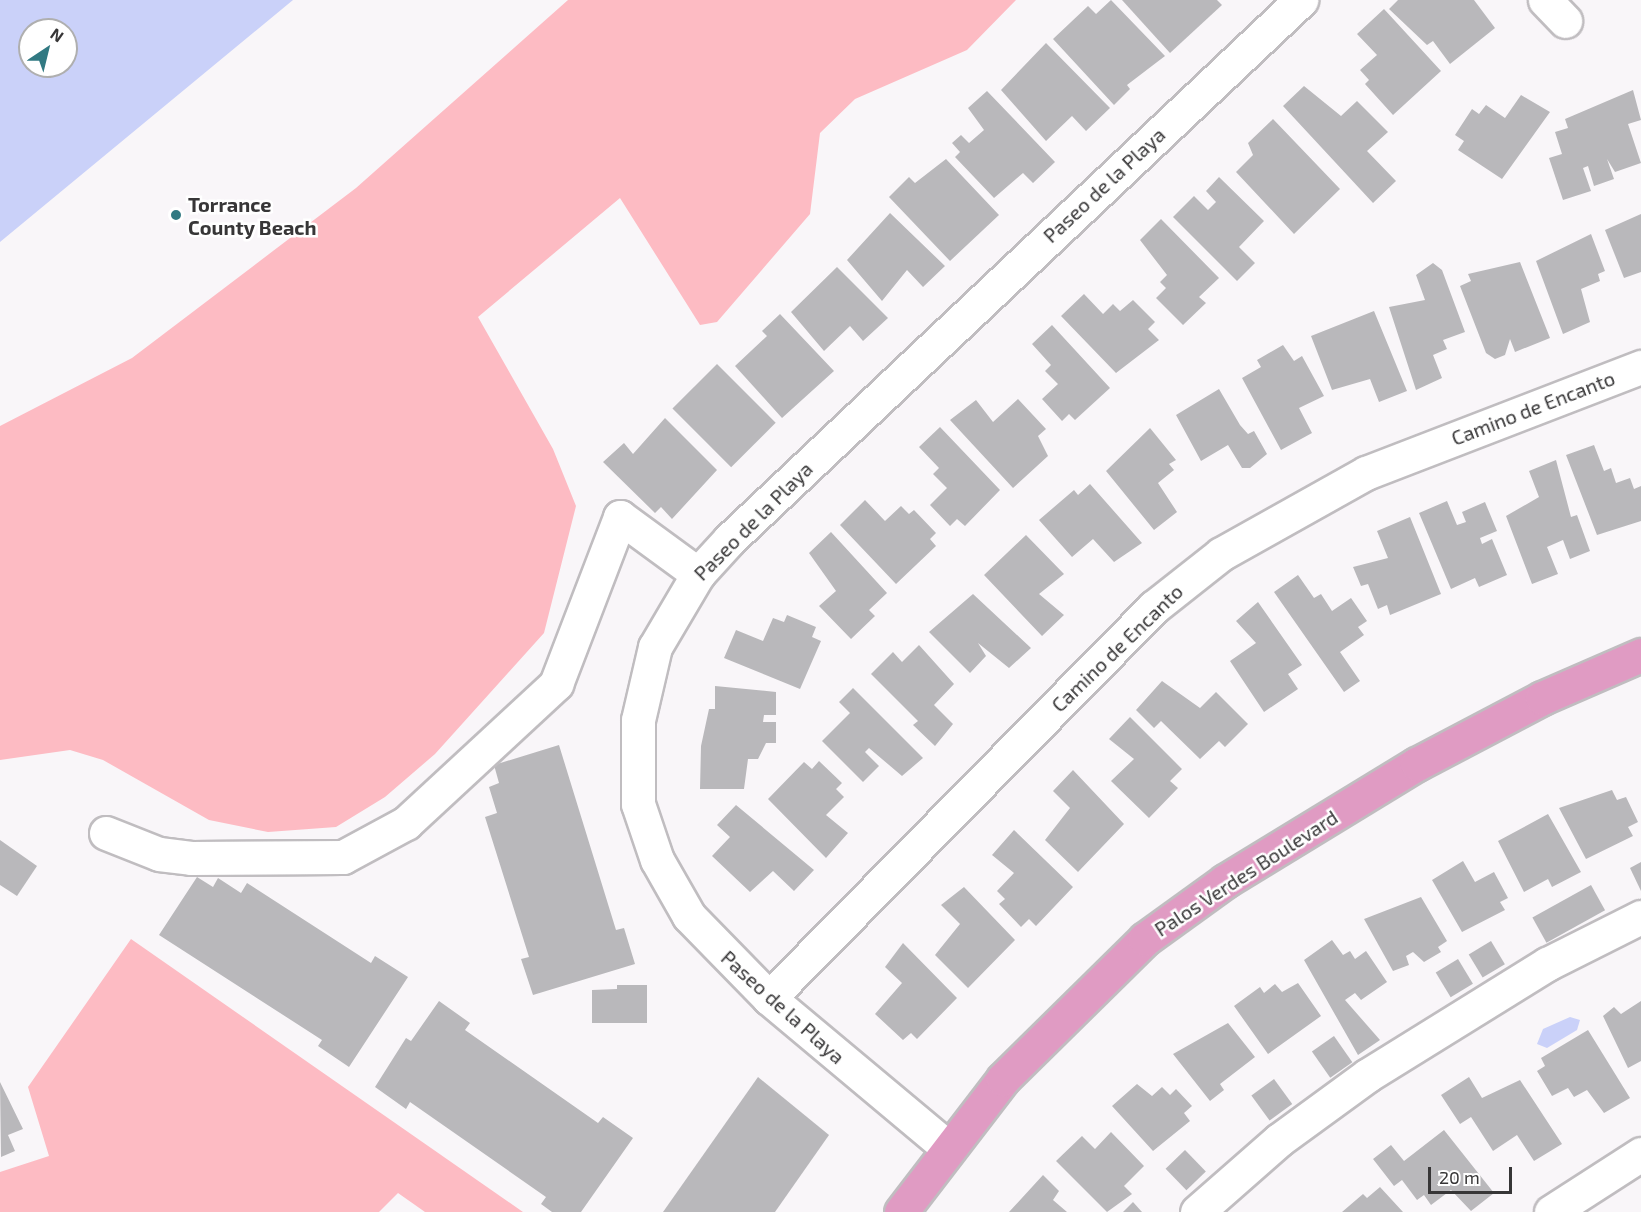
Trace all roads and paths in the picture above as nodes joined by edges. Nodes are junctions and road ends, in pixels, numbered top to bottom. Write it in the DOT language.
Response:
graph roads {
  1 [pos="1301,0"];
  2 [pos="1641,367"];
  3 [pos="698,574"];
  4 [pos="1641,655"];
  5 [pos="106,833"];
  6 [pos="1641,917"];
  7 [pos="769,998"];
  8 [pos="947,1148"];
  9 [pos="1641,1154"];
  10 [pos="901,1212"];
  11 [pos="1197,1212"];
  12 [pos="1551,1212"];
  1 -- 3 [label="street, Paseo de la Playa"];
  2 -- 7 [label="street, Camino de Encanto"];
  3 -- 5 [label="street"];
  3 -- 7 [label="street, Paseo de la Playa"];
  4 -- 8 [label="main road, Palos Verdes Boulevard"];
  6 -- 11 [label="street"];
  7 -- 8 [label="street, Paseo de la Playa"];
  8 -- 10 [label="main road, Palos Verdes Boulevard"];
  9 -- 12 [label="street"];
}
